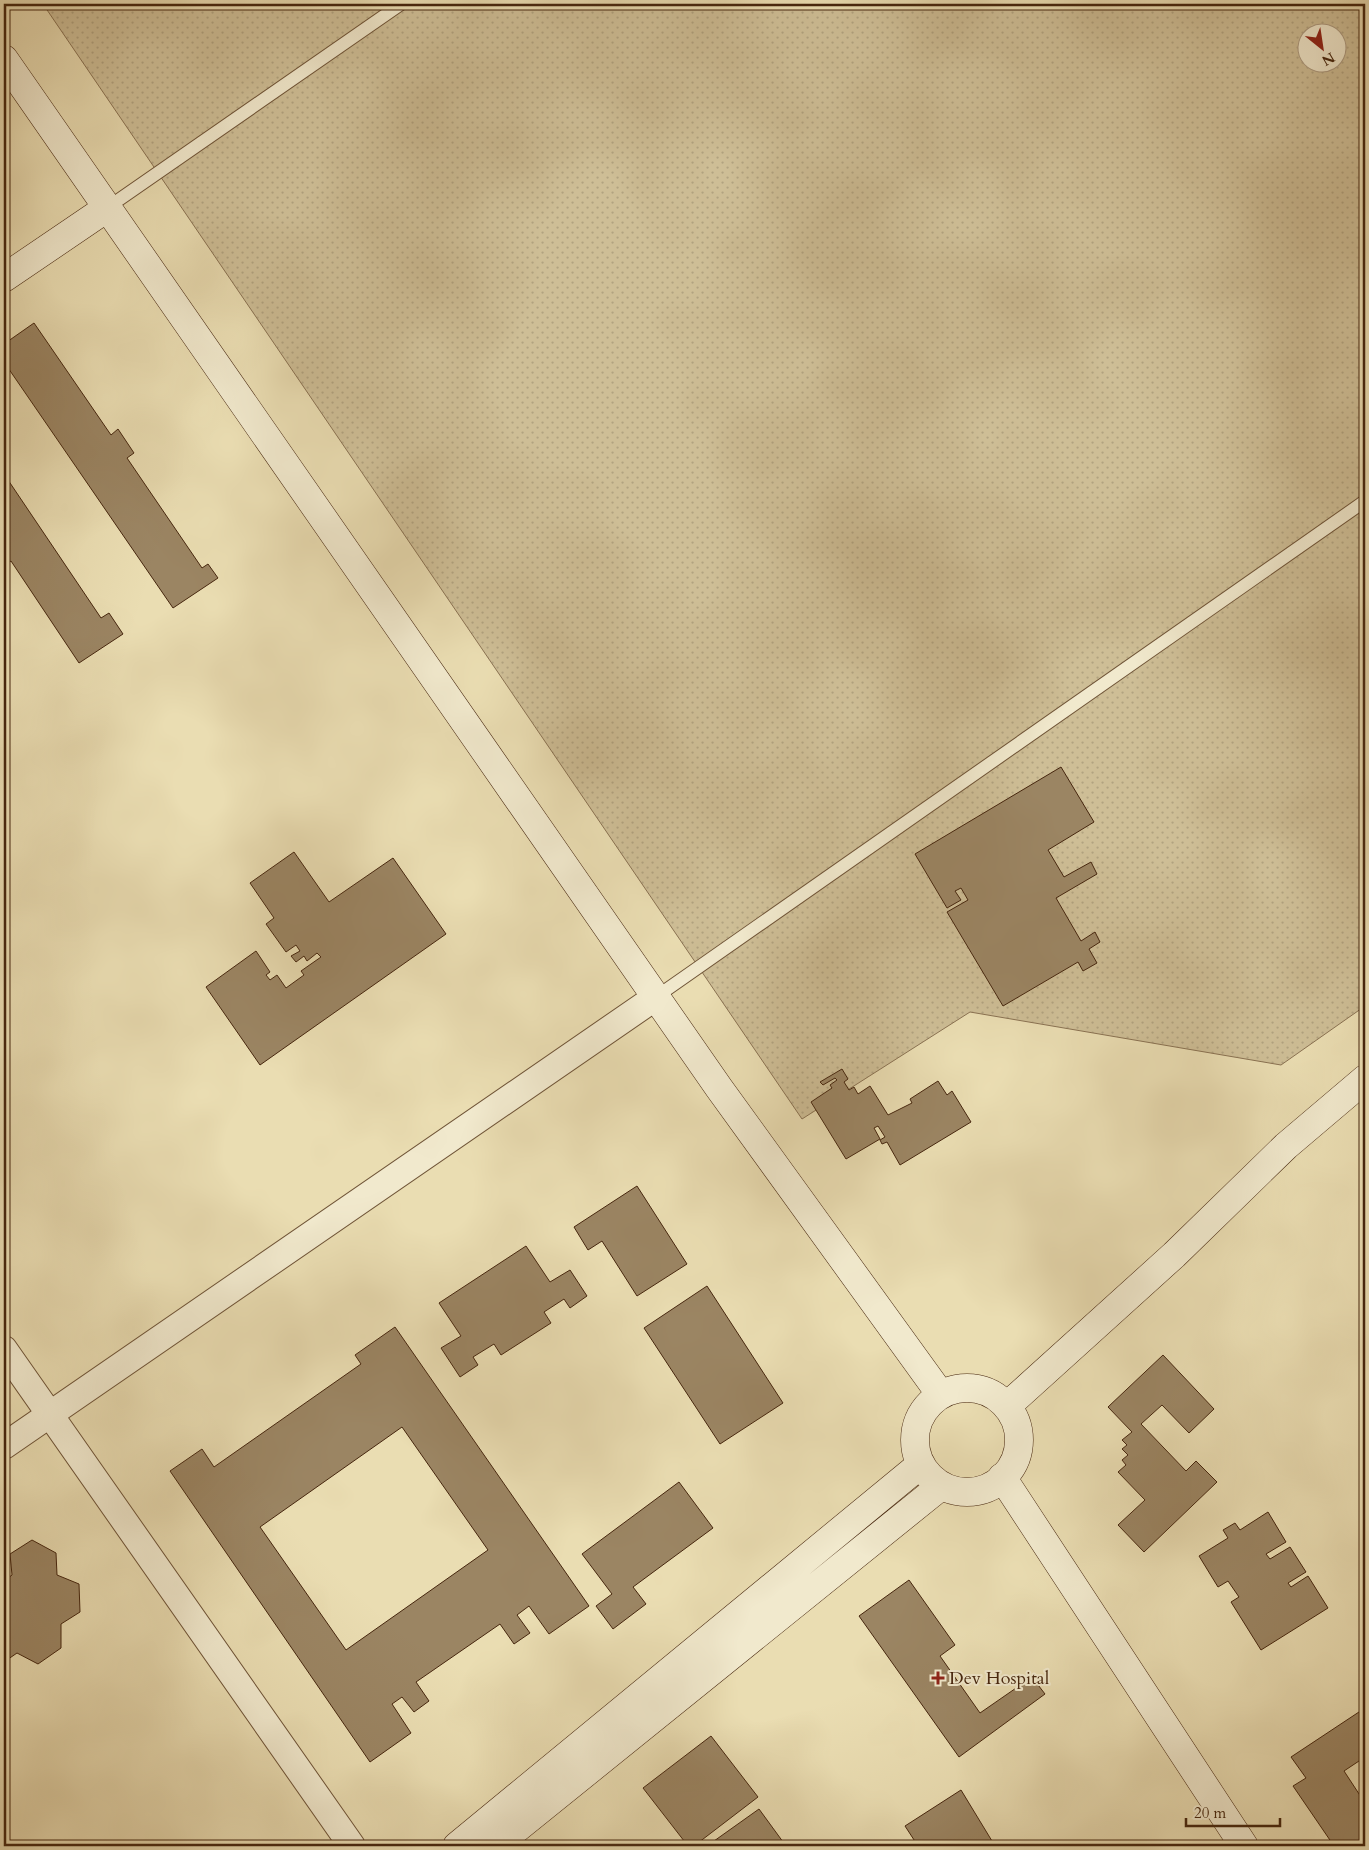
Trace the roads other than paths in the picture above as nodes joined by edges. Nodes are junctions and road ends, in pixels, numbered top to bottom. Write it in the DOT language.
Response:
graph roads {
  1 [pos="401,4"];
  2 [pos="4,59"];
  3 [pos="107,208"];
  4 [pos="4,278"];
  5 [pos="1365,501"];
  6 [pos="656,997"];
  7 [pos="1365,1078"];
  8 [pos="4,1350"];
  9 [pos="941,1395"];
  10 [pos="1007,1406"];
  11 [pos="50,1415"];
  12 [pos="4,1446"];
  13 [pos="920,1465"];
  14 [pos="1002,1477"];
  15 [pos="941,1486"];
  16 [pos="1235,1843"];
  17 [pos="352,1846"];
  18 [pos="457,1846"];
  19 [pos="495,1846"];
  1 -- 3 [label="lane"];
  2 -- 3 [label="street"];
  3 -- 4 [label="street"];
  3 -- 6 [label="street"];
  5 -- 6 [label="lane"];
  6 -- 9 [label="street"];
  6 -- 11 [label="street"];
  7 -- 10 [label="street"];
  8 -- 11 [label="street"];
  9 -- 10 [label="street"];
  9 -- 13 [label="street"];
  10 -- 14 [label="street"];
  11 -- 12 [label="street"];
  11 -- 17 [label="street"];
  13 -- 15 [label="street"];
  13 -- 18 [label="street"];
  14 -- 15 [label="street"];
  14 -- 16 [label="street"];
  15 -- 19 [label="street"];
}
